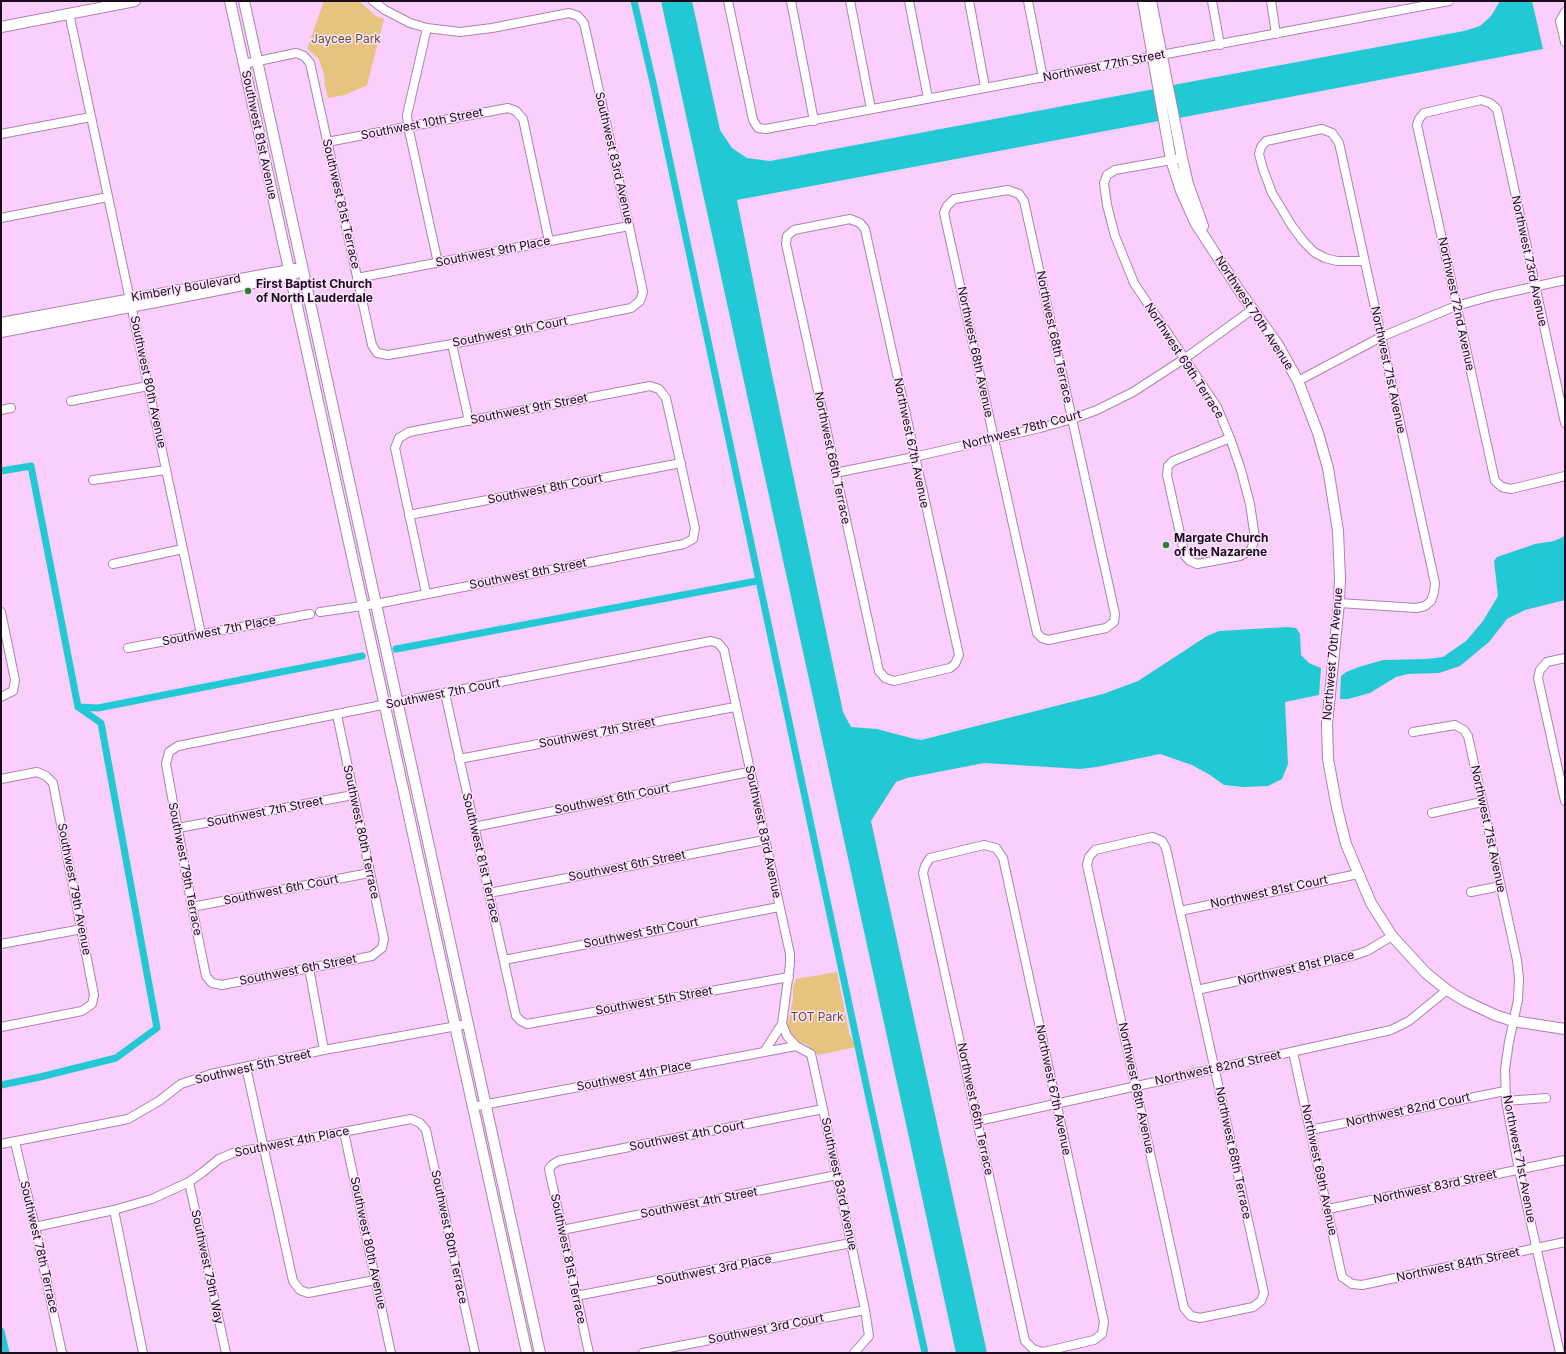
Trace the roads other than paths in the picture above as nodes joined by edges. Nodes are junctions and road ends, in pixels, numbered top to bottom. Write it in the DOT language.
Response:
graph roads {
  1 [pos="135,1"];
  2 [pos="230,1"];
  3 [pos="244,1"];
  4 [pos="373,1"];
  5 [pos="728,1"];
  6 [pos="791,1"];
  7 [pos="850,1"];
  8 [pos="909,1"];
  9 [pos="969,1"];
  10 [pos="1028,1"];
  11 [pos="1143,1"];
  12 [pos="1151,1"];
  13 [pos="1212,1"];
  14 [pos="1271,1"];
  15 [pos="1449,1"];
  16 [pos="1565,12"];
  17 [pos="69,14"];
  18 [pos="1,27"];
  19 [pos="427,28"];
  20 [pos="1276,34"];
  21 [pos="1565,42"];
  22 [pos="1220,45"];
  23 [pos="1156,56"];
  24 [pos="258,62"];
  25 [pos="244,64"];
  26 [pos="1043,78"];
  27 [pos="985,87"];
  28 [pos="928,98"];
  29 [pos="1490,103"];
  30 [pos="871,109"];
  31 [pos="91,117"];
  32 [pos="814,121"];
  33 [pos="408,126"];
  34 [pos="1,134"];
  35 [pos="327,142"];
  36 [pos="1182,158"];
  37 [pos="1171,160"];
  38 [pos="1019,194"];
  39 [pos="108,197"];
  40 [pos="1,218"];
  41 [pos="860,223"];
  42 [pos="629,226"];
  43 [pos="549,241"];
  44 [pos="1207,242"];
  45 [pos="1364,261"];
  46 [pos="438,263"];
  47 [pos="303,268"];
  48 [pos="289,273"];
  49 [pos="358,278"];
  50 [pos="1565,280"];
  51 [pos="1534,286"];
  52 [pos="640,301"];
  53 [pos="131,302"];
  54 [pos="1456,306"];
  55 [pos="1253,309"];
  56 [pos="1,323"];
  57 [pos="1,332"];
  58 [pos="1381,337"];
  59 [pos="452,344"];
  60 [pos="377,353"];
  61 [pos="1184,359"];
  62 [pos="1298,381"];
  63 [pos="148,386"];
  64 [pos="71,401"];
  65 [pos="11,408"];
  66 [pos="1,410"];
  67 [pos="1072,419"];
  68 [pos="468,421"];
  69 [pos="1565,423"];
  70 [pos="1230,438"];
  71 [pos="994,439"];
  72 [pos="914,457"];
  73 [pos="681,463"];
  74 [pos="166,470"];
  75 [pos="835,473"];
  76 [pos="1565,476"];
  77 [pos="93,480"];
  78 [pos="409,515"];
  79 [pos="183,549"];
  80 [pos="112,564"];
  81 [pos="426,593"];
  82 [pos="1339,603"];
  83 [pos="376,604"];
  84 [pos="362,605"];
  85 [pos="320,612"];
  86 [pos="310,614"];
  87 [pos="1,616"];
  88 [pos="201,634"];
  89 [pos="1042,638"];
  90 [pos="718,643"];
  91 [pos="128,648"];
  92 [pos="1565,658"];
  93 [pos="885,678"];
  94 [pos="445,693"];
  95 [pos="1,697"];
  96 [pos="397,702"];
  97 [pos="384,705"];
  98 [pos="735,706"];
  99 [pos="337,715"];
  100 [pos="1413,732"];
  101 [pos="169,752"];
  102 [pos="459,759"];
  103 [pos="749,772"];
  104 [pos="1,779"];
  105 [pos="353,795"];
  106 [pos="1565,801"];
  107 [pos="1482,802"];
  108 [pos="1432,813"];
  109 [pos="474,826"];
  110 [pos="178,828"];
  111 [pos="765,840"];
  112 [pos="1162,841"];
  113 [pos="996,848"];
  114 [pos="369,873"];
  115 [pos="1358,874"];
  116 [pos="1500,886"];
  117 [pos="1471,892"];
  118 [pos="489,893"];
  119 [pos="192,907"];
  120 [pos="779,907"];
  121 [pos="1180,911"];
  122 [pos="82,929"];
  123 [pos="1392,936"];
  124 [pos="1,943"];
  125 [pos="382,948"];
  126 [pos="504,960"];
  127 [pos="309,968"];
  128 [pos="789,977"];
  129 [pos="212,983"];
  130 [pos="1197,990"];
  131 [pos="1447,990"];
  132 [pos="521,1021"];
  133 [pos="1513,1021"];
  134 [pos="468,1024"];
  135 [pos="782,1024"];
  136 [pos="455,1026"];
  137 [pos="1,1027"];
  138 [pos="1565,1029"];
  139 [pos="796,1046"];
  140 [pos="324,1050"];
  141 [pos="764,1052"];
  142 [pos="1293,1052"];
  143 [pos="246,1067"];
  144 [pos="1215,1069"];
  145 [pos="1136,1086"];
  146 [pos="1505,1091"];
  147 [pos="1546,1098"];
  148 [pos="1506,1101"];
  149 [pos="1056,1103"];
  150 [pos="486,1105"];
  151 [pos="472,1107"];
  152 [pos="823,1109"];
  153 [pos="978,1121"];
  154 [pos="420,1123"];
  155 [pos="1310,1130"];
  156 [pos="344,1132"];
  157 [pos="14,1142"];
  158 [pos="1,1144"];
  159 [pos="264,1147"];
  160 [pos="1565,1160"];
  161 [pos="552,1165"];
  162 [pos="1519,1170"];
  163 [pos="837,1175"];
  164 [pos="189,1182"];
  165 [pos="1328,1209"];
  166 [pos="114,1210"];
  167 [pos="35,1227"];
  168 [pos="562,1230"];
  169 [pos="1565,1242"];
  170 [pos="851,1243"];
  171 [pos="1537,1248"];
  172 [pos="375,1280"];
  173 [pos="1352,1284"];
  174 [pos="576,1296"];
  175 [pos="865,1310"];
  176 [pos="1191,1316"];
  177 [pos="1033,1350"];
  178 [pos="62,1353"];
  179 [pos="143,1353"];
  180 [pos="226,1353"];
  181 [pos="391,1353"];
  182 [pos="475,1353"];
  183 [pos="527,1353"];
  184 [pos="540,1353"];
  185 [pos="589,1353"];
  186 [pos="643,1353"];
  187 [pos="854,1353"];
  188 [pos="1560,1353"];
  1 -- 17 [label="street"];
  2 -- 25 [label="street, Southwest 81st Avenue"];
  3 -- 24 [label="street, Southwest 81st Avenue"];
  4 -- 19 [label="street"];
  5 -- 32 [label="street, Northwest 77th Street"];
  6 -- 32 [label="street"];
  7 -- 30 [label="street"];
  8 -- 28 [label="street"];
  9 -- 27 [label="street"];
  10 -- 26 [label="street"];
  11 -- 23 [label="street, Northwest 70th Avenue"];
  12 -- 23 [label="street, Northwest 70th Avenue"];
  13 -- 22 [label="street"];
  14 -- 20 [label="street"];
  15 -- 20 [label="street, Northwest 77th Street"];
  16 -- 21 [label="street"];
  17 -- 18 [label="street"];
  17 -- 31 [label="street, Southwest 80th Avenue"];
  19 -- 33 [label="street"];
  19 -- 42 [label="street, Southwest 83rd Avenue"];
  20 -- 22 [label="street, Northwest 77th Street"];
  22 -- 23 [label="street, Northwest 77th Street"];
  23 -- 26 [label="street, Northwest 77th Street"];
  23 -- 36 [label="street, Northwest 70th Avenue"];
  23 -- 37 [label="street, Northwest 70th Avenue"];
  24 -- 25 [label="street"];
  24 -- 35 [label="street, Southwest 81st Terrace"];
  24 -- 47 [label="street, Southwest 81st Avenue"];
  25 -- 48 [label="street, Southwest 81st Avenue"];
  26 -- 27 [label="street, Northwest 77th Street"];
  27 -- 28 [label="street, Northwest 77th Street"];
  28 -- 30 [label="street, Northwest 77th Street"];
  29 -- 51 [label="street, Northwest 73rd Avenue"];
  29 -- 54 [label="street, Northwest 72nd Avenue"];
  30 -- 32 [label="street, Northwest 77th Street"];
  31 -- 34 [label="street"];
  31 -- 39 [label="street, Southwest 80th Avenue"];
  33 -- 35 [label="street, Southwest 10th Street"];
  33 -- 43 [label="street, Southwest 10th Street"];
  33 -- 46 [label="street"];
  35 -- 49 [label="street, Southwest 81st Terrace"];
  36 -- 37 [label="street"];
  36 -- 44 [label="street, Northwest 70th Avenue"];
  37 -- 44 [label="street, Northwest 70th Avenue"];
  37 -- 61 [label="street, Northwest 69th Terrace"];
  38 -- 67 [label="street, Northwest 68th Terrace"];
  38 -- 71 [label="street, Northwest 68th Avenue"];
  39 -- 40 [label="street"];
  39 -- 53 [label="street, Southwest 80th Avenue"];
  41 -- 72 [label="street, Northwest 67th Avenue"];
  41 -- 75 [label="street, Northwest 66th Terrace"];
  42 -- 43 [label="street, Southwest 9th Place"];
  42 -- 52 [label="street, Southwest 83rd Avenue"];
  43 -- 46 [label="street, Southwest 9th Place"];
  44 -- 55 [label="street, Northwest 70th Avenue"];
  45 -- 45 [label="street, Northwest 71st Avenue"];
  45 -- 58 [label="street, Northwest 71st Avenue"];
  46 -- 49 [label="street, Southwest 9th Place"];
  47 -- 48 [label="street, Kimberly Boulevard"];
  47 -- 83 [label="street, Southwest 81st Avenue"];
  48 -- 53 [label="street, Kimberly Boulevard"];
  48 -- 84 [label="street, Southwest 81st Avenue"];
  49 -- 60 [label="street, Southwest 81st Terrace"];
  50 -- 51 [label="street"];
  51 -- 54 [label="street"];
  51 -- 69 [label="street, Northwest 73rd Avenue"];
  52 -- 59 [label="street, Southwest 9th Court"];
  53 -- 56 [label="street, Kimberly Boulevard"];
  53 -- 57 [label="street, Kimberly Boulevard"];
  53 -- 63 [label="street, Southwest 80th Avenue"];
  54 -- 58 [label="street"];
  54 -- 76 [label="street, Northwest 72nd Avenue"];
  55 -- 61 [label="street, Northwest 78th Court"];
  55 -- 62 [label="street, Northwest 70th Avenue"];
  58 -- 62 [label="street"];
  58 -- 82 [label="street, Northwest 71st Avenue"];
  59 -- 60 [label="street, Southwest 9th Court"];
  59 -- 68 [label="street"];
  61 -- 67 [label="street, Northwest 78th Court"];
  61 -- 70 [label="street, Northwest 69th Terrace"];
  62 -- 82 [label="street, Northwest 70th Avenue"];
  63 -- 64 [label="street"];
  63 -- 74 [label="street, Southwest 80th Avenue"];
  65 -- 66 [label="street"];
  67 -- 71 [label="street, Northwest 78th Court"];
  67 -- 89 [label="street, Northwest 68th Terrace"];
  68 -- 73 [label="street, Southwest 9th Street"];
  68 -- 78 [label="street, Southwest 9th Street"];
  70 -- 70 [label="street, Northwest 69th Terrace"];
  71 -- 72 [label="street, Northwest 78th Court"];
  71 -- 89 [label="street, Northwest 68th Avenue"];
  72 -- 75 [label="street, Northwest 78th Court"];
  72 -- 93 [label="street, Northwest 67th Avenue"];
  73 -- 78 [label="street, Southwest 8th Court"];
  73 -- 81 [label="street, Southwest 8th Street"];
  74 -- 77 [label="street"];
  74 -- 79 [label="street, Southwest 80th Avenue"];
  75 -- 93 [label="street, Northwest 66th Terrace"];
  78 -- 81 [label="street"];
  79 -- 80 [label="street"];
  79 -- 88 [label="street, Southwest 80th Avenue"];
  81 -- 83 [label="street, Southwest 8th Street"];
  82 -- 115 [label="street, Northwest 70th Avenue"];
  83 -- 84 [label="street, Southwest 8th Street"];
  83 -- 96 [label="street, Southwest 81st Avenue"];
  84 -- 85 [label="street"];
  84 -- 97 [label="street, Southwest 81st Avenue"];
  86 -- 88 [label="street, Southwest 7th Place"];
  87 -- 95 [label="street"];
  88 -- 91 [label="street, Southwest 7th Place"];
  90 -- 94 [label="street, Southwest 7th Court"];
  90 -- 98 [label="street, Southwest 83rd Avenue"];
  92 -- 106 [label="street"];
  94 -- 96 [label="street, Southwest 7th Court"];
  94 -- 102 [label="street, Southwest 81st Terrace"];
  96 -- 97 [label="street, Southwest 7th Court"];
  96 -- 134 [label="street, Southwest 81st Avenue"];
  97 -- 99 [label="street, Southwest 7th Court"];
  97 -- 136 [label="street, Southwest 81st Avenue"];
  98 -- 102 [label="street, Southwest 7th Street"];
  98 -- 103 [label="street, Southwest 83rd Avenue"];
  99 -- 101 [label="street, Southwest 7th Court"];
  99 -- 105 [label="street, Southwest 80th Terrace"];
  100 -- 107 [label="street, Northwest 71st Avenue"];
  101 -- 110 [label="street, Southwest 79th Terrace"];
  102 -- 109 [label="street, Southwest 81st Terrace"];
  103 -- 109 [label="street, Southwest 6th Court"];
  103 -- 111 [label="street, Southwest 83rd Avenue"];
  104 -- 122 [label="street, Southwest 79th Avenue"];
  105 -- 110 [label="street, Southwest 7th Street"];
  105 -- 114 [label="street, Southwest 80th Terrace"];
  107 -- 108 [label="street"];
  107 -- 116 [label="street, Northwest 71st Avenue"];
  109 -- 118 [label="street, Southwest 81st Terrace"];
  110 -- 119 [label="street, Southwest 79th Terrace"];
  111 -- 118 [label="street, Southwest 6th Street"];
  111 -- 120 [label="street, Southwest 83rd Avenue"];
  112 -- 121 [label="street, Northwest 68th Terrace"];
  112 -- 145 [label="street, Northwest 68th Avenue"];
  113 -- 149 [label="street, Northwest 67th Avenue"];
  113 -- 153 [label="street, Northwest 66th Terrace"];
  114 -- 119 [label="street, Southwest 6th Court"];
  114 -- 125 [label="street, Southwest 80th Terrace"];
  115 -- 121 [label="street, Northwest 81st Court"];
  115 -- 123 [label="street, Northwest 70th Avenue"];
  116 -- 117 [label="street"];
  116 -- 133 [label="street, Northwest 71st Avenue"];
  118 -- 126 [label="street, Southwest 81st Terrace"];
  119 -- 129 [label="street, Southwest 79th Terrace"];
  120 -- 126 [label="street, Southwest 5th Court"];
  120 -- 128 [label="street, Southwest 83rd Avenue"];
  121 -- 130 [label="street, Northwest 68th Terrace"];
  122 -- 124 [label="street"];
  122 -- 137 [label="street, Southwest 79th Avenue"];
  123 -- 130 [label="street, Northwest 81st Place"];
  123 -- 131 [label="street, Northwest 70th Avenue"];
  125 -- 127 [label="street, Southwest 6th Street"];
  126 -- 132 [label="street, Southwest 81st Terrace"];
  127 -- 129 [label="street, Southwest 6th Street"];
  127 -- 140 [label="street"];
  128 -- 132 [label="street, Southwest 5th Street"];
  128 -- 135 [label="street, Southwest 83rd Avenue"];
  130 -- 144 [label="street, Northwest 68th Terrace"];
  131 -- 133 [label="street, Northwest 70th Avenue"];
  131 -- 142 [label="street, Northwest 82nd Street"];
  133 -- 138 [label="street"];
  133 -- 146 [label="street, Northwest 71st Avenue"];
  134 -- 136 [label="street, Southwest 5th Street"];
  134 -- 150 [label="street, Southwest 81st Avenue"];
  135 -- 139 [label="street, Southwest 83rd Avenue"];
  135 -- 141 [label="street, Southwest 83rd Avenue"];
  136 -- 140 [label="street, Southwest 5th Street"];
  136 -- 151 [label="street, Southwest 81st Avenue"];
  139 -- 141 [label="street, Southwest 4th Place"];
  139 -- 152 [label="street, Southwest 83rd Avenue"];
  140 -- 143 [label="street, Southwest 5th Street"];
  141 -- 150 [label="street, Southwest 4th Place"];
  142 -- 144 [label="street, Northwest 82nd Street"];
  142 -- 155 [label="street, Northwest 69th Avenue"];
  143 -- 157 [label="street, Southwest 5th Street"];
  143 -- 159 [label="street"];
  144 -- 145 [label="street, Northwest 82nd Street"];
  144 -- 176 [label="street, Northwest 68th Terrace"];
  145 -- 149 [label="street, Northwest 82nd Street"];
  145 -- 176 [label="street, Northwest 68th Avenue"];
  146 -- 148 [label="street, Northwest 71st Avenue"];
  146 -- 155 [label="street, Northwest 82nd Court"];
  147 -- 148 [label="street"];
  148 -- 162 [label="street, Northwest 71st Avenue"];
  149 -- 153 [label="street, Northwest 82nd Street"];
  149 -- 177 [label="street, Northwest 67th Avenue"];
  150 -- 151 [label="street, Southwest 4th Place"];
  150 -- 184 [label="street, Southwest 81st Avenue"];
  151 -- 183 [label="street, Southwest 81st Avenue"];
  152 -- 161 [label="street, Southwest 4th Court"];
  152 -- 163 [label="street, Southwest 83rd Avenue"];
  153 -- 177 [label="street, Northwest 66th Terrace"];
  154 -- 156 [label="street, Southwest 4th Place"];
  154 -- 182 [label="street, Southwest 80th Terrace"];
  155 -- 165 [label="street, Northwest 69th Avenue"];
  156 -- 159 [label="street, Southwest 4th Place"];
  156 -- 172 [label="street, Southwest 80th Avenue"];
  157 -- 158 [label="street, Southwest 5th Street"];
  157 -- 167 [label="street, Southwest 78th Terrace"];
  159 -- 164 [label="street, Southwest 4th Place"];
  159 -- 172 [label="street"];
  160 -- 162 [label="street, Northwest 83rd Street"];
  161 -- 168 [label="street, Southwest 81st Terrace"];
  162 -- 165 [label="street, Northwest 83rd Street"];
  162 -- 171 [label="street, Northwest 71st Avenue"];
  163 -- 168 [label="street, Southwest 4th Street"];
  163 -- 170 [label="street, Southwest 83rd Avenue"];
  164 -- 166 [label="street, Southwest 4th Place"];
  164 -- 180 [label="street, Southwest 79th Way"];
  165 -- 173 [label="street, Northwest 69th Avenue"];
  166 -- 167 [label="street, Southwest 4th Place"];
  166 -- 179 [label="street"];
  167 -- 178 [label="street, Southwest 78th Terrace"];
  168 -- 174 [label="street, Southwest 81st Terrace"];
  169 -- 171 [label="street, Northwest 84th Street"];
  170 -- 174 [label="street, Southwest 3rd Place"];
  170 -- 175 [label="street, Southwest 83rd Avenue"];
  171 -- 173 [label="street, Northwest 84th Street"];
  171 -- 188 [label="street, Northwest 71st Avenue"];
  172 -- 181 [label="street, Southwest 80th Avenue"];
  174 -- 185 [label="street, Southwest 81st Terrace"];
  175 -- 186 [label="street, Southwest 3rd Court"];
  175 -- 187 [label="street, Southwest 83rd Avenue"];
}
